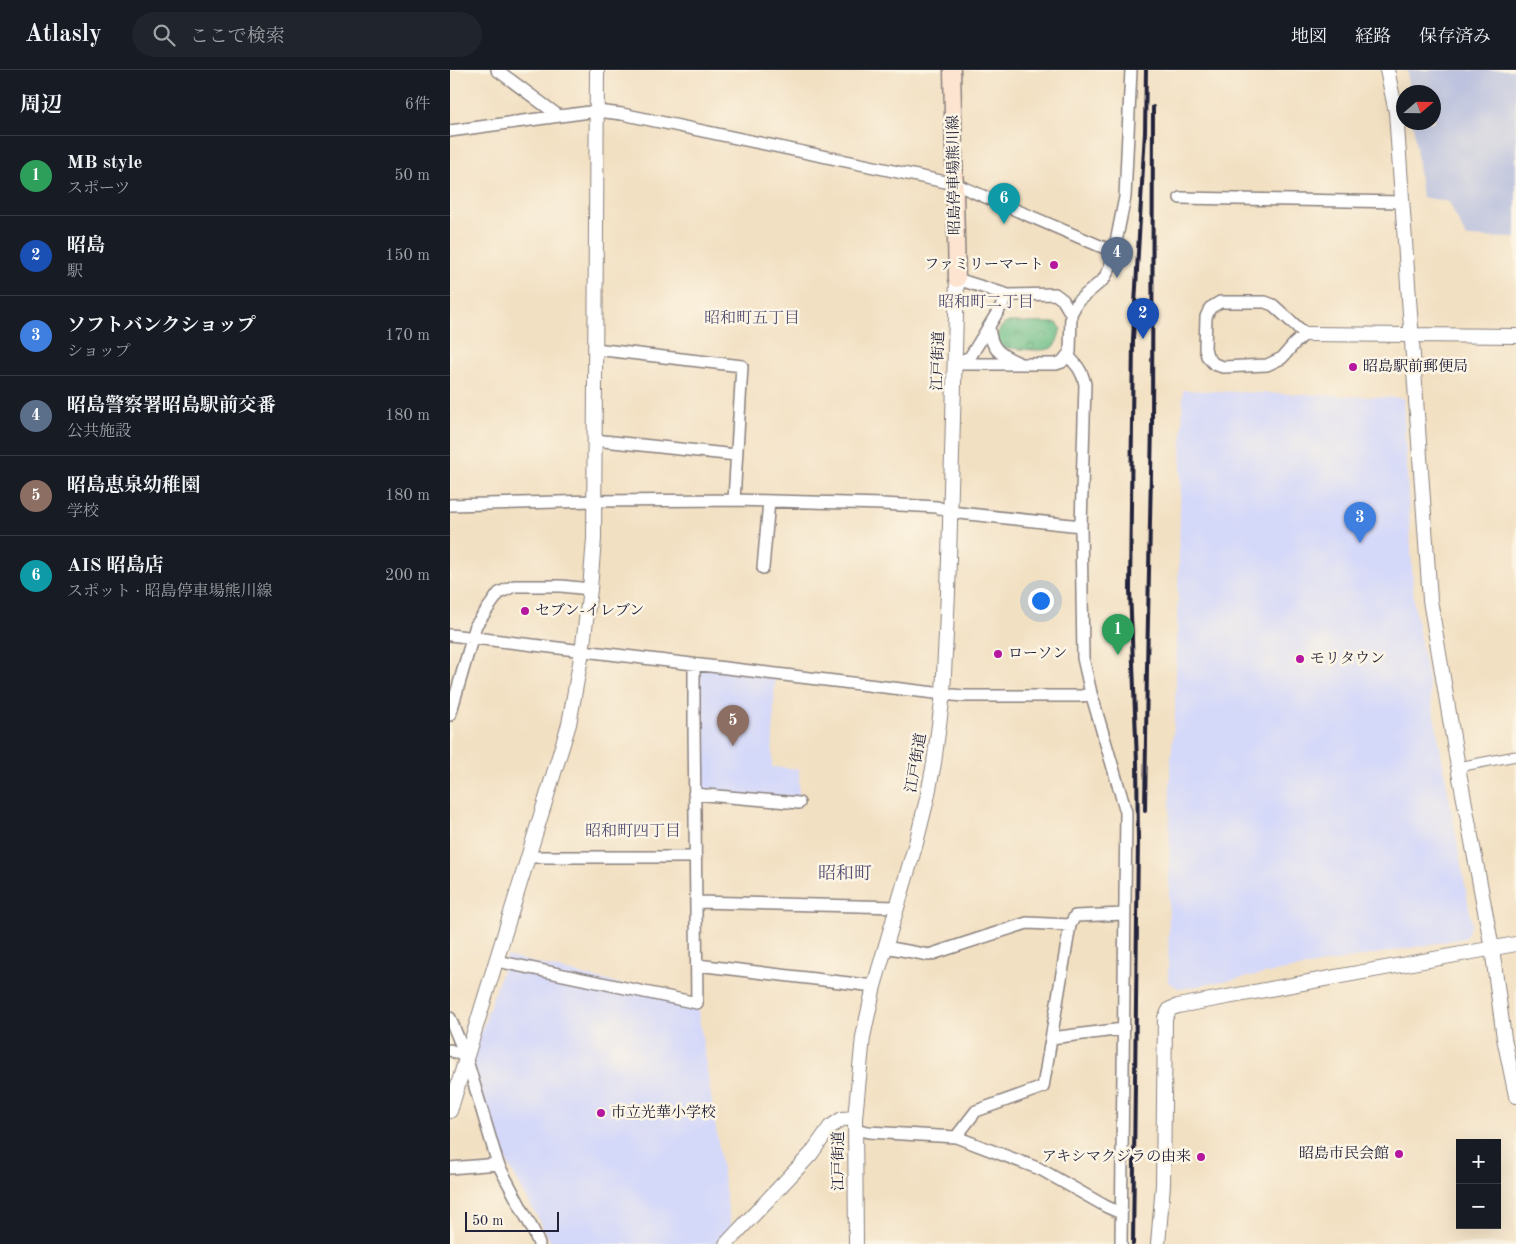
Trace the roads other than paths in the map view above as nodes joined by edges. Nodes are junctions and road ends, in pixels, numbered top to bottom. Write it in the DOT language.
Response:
graph roads {
  1 [pos="497,70"];
  2 [pos="597,70"];
  3 [pos="952,70"];
  4 [pos="1131,70"];
  5 [pos="1387,70"];
  6 [pos="597,112"];
  7 [pos="559,116"];
  8 [pos="450,131"];
  9 [pos="955,184"];
  10 [pos="1180,198"];
  11 [pos="1403,202"];
  12 [pos="1114,252"];
  13 [pos="957,279"];
  14 [pos="1008,295"];
  15 [pos="1071,314"];
  16 [pos="989,327"];
  17 [pos="1305,334"];
  18 [pos="1411,335"];
  19 [pos="1516,336"];
  20 [pos="596,349"];
  21 [pos="1068,356"];
  22 [pos="955,364"];
  23 [pos="1021,364"];
  24 [pos="594,440"];
  25 [pos="736,455"];
  26 [pos="734,500"];
  27 [pos="594,501"];
  28 [pos="769,501"];
  29 [pos="450,506"];
  30 [pos="950,512"];
  31 [pos="1081,526"];
  32 [pos="763,568"];
  33 [pos="590,589"];
  34 [pos="450,635"];
  35 [pos="472,637"];
  36 [pos="582,652"];
  37 [pos="694,665"];
  38 [pos="1091,693"];
  39 [pos="943,694"];
  40 [pos="450,715"];
  41 [pos="1516,756"];
  42 [pos="1458,767"];
  43 [pos="694,794"];
  44 [pos="799,803"];
  45 [pos="696,856"];
  46 [pos="529,857"];
  47 [pos="697,902"];
  48 [pos="898,907"];
  49 [pos="1125,914"];
  50 [pos="1070,926"];
  51 [pos="1516,944"];
  52 [pos="886,947"];
  53 [pos="1492,948"];
  54 [pos="497,961"];
  55 [pos="697,965"];
  56 [pos="874,986"];
  57 [pos="450,1018"];
  58 [pos="1123,1029"];
  59 [pos="1051,1038"];
  60 [pos="450,1050"];
  61 [pos="466,1056"];
  62 [pos="1516,1096"];
  63 [pos="450,1110"];
  64 [pos="855,1123"];
  65 [pos="956,1137"];
  66 [pos="498,1164"];
  67 [pos="450,1168"];
  68 [pos="1121,1213"];
  69 [pos="539,1244"];
  70 [pos="726,1244"];
  71 [pos="856,1244"];
  72 [pos="1121,1244"];
  73 [pos="1158,1244"];
  1 -- 7 [label="street"];
  2 -- 6 [label="street"];
  3 -- 9 [label="main road, 昭島停車場熊川線"];
  4 -- 12 [label="street"];
  5 -- 11 [label="street"];
  6 -- 7 [label="street"];
  6 -- 9 [label="street"];
  6 -- 20 [label="street"];
  7 -- 8 [label="street"];
  9 -- 12 [label="street"];
  9 -- 13 [label="main road, 昭島停車場熊川線"];
  10 -- 11 [label="street"];
  11 -- 18 [label="street"];
  12 -- 15 [label="street"];
  13 -- 14 [label="street"];
  13 -- 22 [label="street, 江戸街道"];
  14 -- 15 [label="street"];
  14 -- 16 [label="street"];
  15 -- 21 [label="street"];
  16 -- 22 [label="street"];
  16 -- 23 [label="street"];
  17 -- 17 [label="street"];
  17 -- 18 [label="street"];
  18 -- 19 [label="street"];
  18 -- 42 [label="street"];
  20 -- 24 [label="street"];
  20 -- 25 [label="street"];
  21 -- 23 [label="street"];
  21 -- 31 [label="street"];
  22 -- 23 [label="street"];
  22 -- 30 [label="street, 江戸街道"];
  24 -- 25 [label="street"];
  24 -- 27 [label="street"];
  25 -- 26 [label="street"];
  26 -- 27 [label="street"];
  26 -- 28 [label="street"];
  27 -- 29 [label="street"];
  27 -- 33 [label="street"];
  28 -- 30 [label="street"];
  28 -- 32 [label="street"];
  30 -- 31 [label="street"];
  30 -- 39 [label="street, 江戸街道"];
  31 -- 38 [label="street"];
  33 -- 35 [label="street"];
  33 -- 36 [label="street"];
  34 -- 35 [label="street"];
  35 -- 36 [label="street"];
  35 -- 40 [label="street"];
  36 -- 37 [label="street"];
  36 -- 46 [label="street"];
  37 -- 39 [label="street"];
  37 -- 43 [label="street"];
  38 -- 39 [label="street"];
  38 -- 49 [label="street"];
  39 -- 48 [label="street, 江戸街道"];
  41 -- 42 [label="street"];
  42 -- 53 [label="street"];
  43 -- 44 [label="street"];
  43 -- 45 [label="street"];
  45 -- 46 [label="street"];
  45 -- 47 [label="street"];
  46 -- 54 [label="street"];
  47 -- 48 [label="street"];
  47 -- 55 [label="street"];
  48 -- 52 [label="street, 江戸街道"];
  49 -- 50 [label="street"];
  49 -- 58 [label="street"];
  50 -- 52 [label="street"];
  50 -- 59 [label="street"];
  51 -- 53 [label="street"];
  52 -- 56 [label="street, 江戸街道"];
  53 -- 62 [label="street"];
  53 -- 73 [label="street"];
  54 -- 55 [label="street"];
  54 -- 61 [label="street"];
  55 -- 56 [label="street"];
  56 -- 64 [label="street, 江戸街道"];
  57 -- 61 [label="street"];
  58 -- 59 [label="street"];
  58 -- 68 [label="street"];
  59 -- 65 [label="street"];
  60 -- 61 [label="street"];
  61 -- 63 [label="street"];
  61 -- 66 [label="street"];
  64 -- 65 [label="street"];
  64 -- 70 [label="street"];
  64 -- 71 [label="street, 江戸街道"];
  65 -- 68 [label="street"];
  66 -- 67 [label="street"];
  66 -- 69 [label="street"];
  68 -- 72 [label="street"];
}
